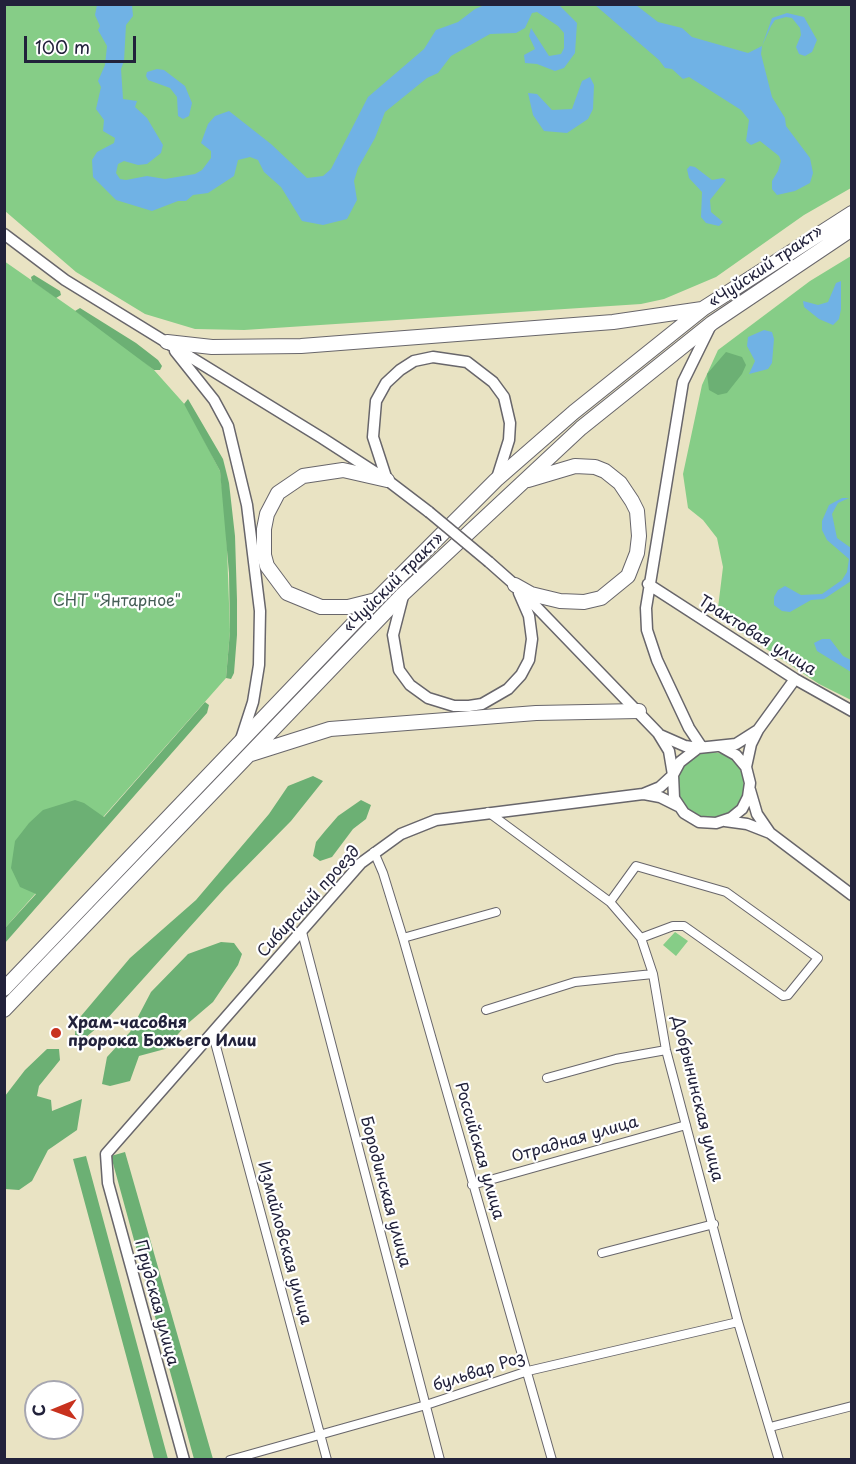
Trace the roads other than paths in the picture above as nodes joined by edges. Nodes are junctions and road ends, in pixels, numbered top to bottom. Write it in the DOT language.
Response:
graph roads {
  1 [pos="852,213"];
  2 [pos="852,230"];
  3 [pos="4,234"];
  4 [pos="704,308"];
  5 [pos="712,323"];
  6 [pos="167,342"];
  7 [pos="387,480"];
  8 [pos="496,480"];
  9 [pos="523,482"];
  10 [pos="648,585"];
  11 [pos="516,586"];
  12 [pos="403,594"];
  13 [pos="376,600"];
  14 [pos="795,679"];
  15 [pos="639,711"];
  16 [pos="852,711"];
  17 [pos="758,729"];
  18 [pos="658,733"];
  19 [pos="720,746"];
  20 [pos="699,747"];
  21 [pos="244,750"];
  22 [pos="746,767"];
  23 [pos="674,775"];
  24 [pos="750,790"];
  25 [pos="643,794"];
  26 [pos="678,806"];
  27 [pos="488,812"];
  28 [pos="725,821"];
  29 [pos="770,833"];
  30 [pos="374,852"];
  31 [pos="852,895"];
  32 [pos="610,902"];
  33 [pos="496,912"];
  34 [pos="302,932"];
  35 [pos="403,938"];
  36 [pos="641,938"];
  37 [pos="653,974"];
  38 [pos="4,989"];
  39 [pos="4,1010"];
  40 [pos="486,1010"];
  41 [pos="213,1035"];
  42 [pos="666,1050"];
  43 [pos="547,1078"];
  44 [pos="686,1125"];
  45 [pos="106,1154"];
  46 [pos="472,1185"];
  47 [pos="714,1224"];
  48 [pos="602,1253"];
  49 [pos="738,1322"];
  50 [pos="528,1371"];
  51 [pos="426,1406"];
  52 [pos="852,1406"];
  53 [pos="770,1427"];
  54 [pos="320,1434"];
  55 [pos="183,1460"];
  56 [pos="230,1460"];
  57 [pos="327,1460"];
  58 [pos="440,1460"];
  59 [pos="552,1460"];
  60 [pos="779,1460"];
  1 -- 4 [label="highway, «Чуйский тракт»"];
  2 -- 5 [label="highway, «Чуйский тракт»"];
  3 -- 6 [label="street"];
  4 -- 6 [label="highway"];
  4 -- 8 [label="highway, «Чуйский тракт»"];
  5 -- 9 [label="highway, «Чуйский тракт»"];
  5 -- 10 [label="street"];
  6 -- 7 [label="street"];
  6 -- 21 [label="street"];
  7 -- 8 [label="street"];
  7 -- 11 [label="street, bridge"];
  7 -- 13 [label="highway"];
  8 -- 13 [label="highway, «Чуйский тракт»"];
  9 -- 11 [label="highway"];
  9 -- 12 [label="highway, «Чуйский тракт»"];
  10 -- 14 [label="street, Трактовая улица"];
  10 -- 20 [label="street"];
  11 -- 12 [label="street"];
  11 -- 15 [label="street"];
  12 -- 21 [label="highway, «Чуйский тракт»"];
  13 -- 21 [label="highway, «Чуйский тракт»"];
  14 -- 16 [label="street, Трактовая улица"];
  14 -- 17 [label="street"];
  15 -- 18 [label="street"];
  15 -- 21 [label="highway"];
  17 -- 19 [label="street"];
  17 -- 22 [label="street"];
  18 -- 20 [label="street"];
  18 -- 23 [label="street"];
  19 -- 20 [label="street"];
  19 -- 22 [label="street"];
  20 -- 23 [label="street"];
  21 -- 38 [label="highway, «Чуйский тракт»"];
  21 -- 39 [label="highway, «Чуйский тракт»"];
  22 -- 24 [label="street"];
  23 -- 25 [label="street, Сибирский проезд"];
  23 -- 26 [label="street"];
  24 -- 28 [label="street"];
  24 -- 29 [label="street"];
  25 -- 26 [label="street, Сибирский проезд"];
  25 -- 27 [label="street, Сибирский проезд"];
  26 -- 28 [label="street"];
  27 -- 30 [label="street, Сибирский проезд"];
  27 -- 32 [label="street, Добрынинская улица"];
  28 -- 29 [label="street"];
  29 -- 31 [label="street"];
  30 -- 34 [label="street, Сибирский проезд"];
  30 -- 35 [label="street, Российская улица"];
  32 -- 36 [label="street, Добрынинская улица"];
  32 -- 36 [label="street"];
  33 -- 35 [label="street"];
  34 -- 41 [label="street, Сибирский проезд"];
  34 -- 51 [label="street, Бородинская улица"];
  35 -- 46 [label="street, Российская улица"];
  36 -- 37 [label="street, Добрынинская улица"];
  37 -- 40 [label="street"];
  37 -- 42 [label="street, Добрынинская улица"];
  41 -- 45 [label="street, Сибирский проезд"];
  41 -- 54 [label="street, Измайловская улица"];
  42 -- 43 [label="street"];
  42 -- 44 [label="street, Добрынинская улица"];
  44 -- 46 [label="street, Отрадная улица"];
  44 -- 47 [label="street, Добрынинская улица"];
  45 -- 55 [label="street, Прудская улица"];
  46 -- 50 [label="street, Российская улица"];
  47 -- 48 [label="street"];
  47 -- 49 [label="street, Добрынинская улица"];
  49 -- 50 [label="street, бульвар Роз"];
  49 -- 53 [label="street, Добрынинская улица"];
  50 -- 51 [label="street, бульвар Роз"];
  50 -- 59 [label="street, Российская улица"];
  51 -- 54 [label="street, бульвар Роз"];
  51 -- 58 [label="street, Бородинская улица"];
  52 -- 53 [label="street"];
  53 -- 60 [label="street, Добрынинская улица"];
  54 -- 56 [label="street, бульвар Роз"];
  54 -- 57 [label="street, Измайловская улица"];
}
